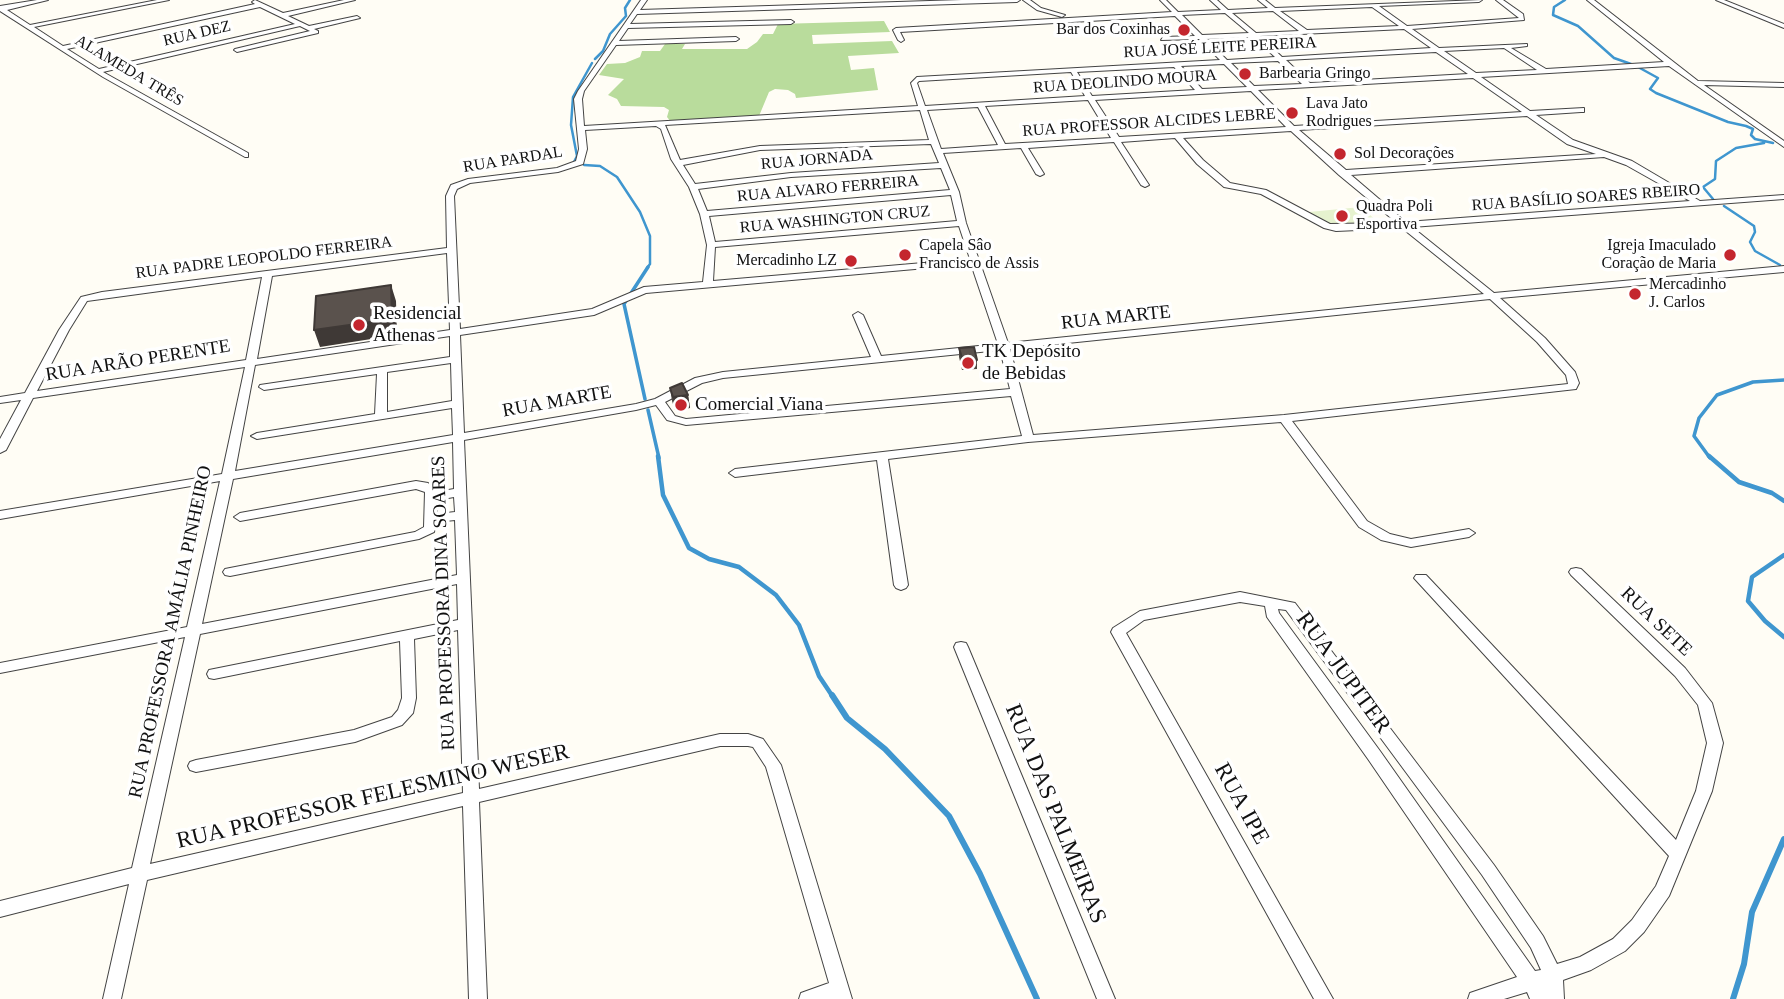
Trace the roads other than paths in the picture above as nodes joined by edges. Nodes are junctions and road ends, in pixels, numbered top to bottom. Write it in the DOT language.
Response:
graph roads {
  1 [pos="45,0"];
  2 [pos="166,0"];
  3 [pos="252,0"];
  4 [pos="352,0"];
  5 [pos="644,0"];
  6 [pos="1017,0"];
  7 [pos="1026,0"];
  8 [pos="1163,0"];
  9 [pos="1213,0"];
  10 [pos="1261,0"];
  11 [pos="1479,0"];
  12 [pos="1499,0"];
  13 [pos="1590,0"];
  14 [pos="1718,0"];
  15 [pos="1438,1"];
  16 [pos="888,2"];
  17 [pos="1370,2"];
  18 [pos="751,4"];
  19 [pos="261,5"];
  20 [pos="1,8"];
  21 [pos="1274,9"];
  22 [pos="1446,10"];
  23 [pos="637,12"];
  24 [pos="1229,13"];
  25 [pos="284,15"];
  26 [pos="1179,15"];
  27 [pos="1452,17"];
  28 [pos="357,18"];
  29 [pos="1084,18"];
  30 [pos="791,22"];
  31 [pos="1784,23"];
  32 [pos="302,24"];
  33 [pos="1458,25"];
  34 [pos="31,26"];
  35 [pos="625,26"];
  36 [pos="1406,27"];
  37 [pos="309,28"];
  38 [pos="897,30"];
  39 [pos="1305,32"];
  40 [pos="1255,35"];
  41 [pos="1200,37"];
  42 [pos="736,39"];
  43 [pos="1163,39"];
  44 [pos="901,40"];
  45 [pos="613,43"];
  46 [pos="1525,45"];
  47 [pos="1506,47"];
  48 [pos="62,48"];
  49 [pos="237,50"];
  50 [pos="1438,50"];
  51 [pos="1280,58"];
  52 [pos="1224,61"];
  53 [pos="1175,64"];
  54 [pos="1670,64"];
  55 [pos="99,71"];
  56 [pos="1073,71"];
  57 [pos="1544,71"];
  58 [pos="1474,76"];
  59 [pos="1697,83"];
  60 [pos="1784,85"];
  61 [pos="1309,86"];
  62 [pos="1251,89"];
  63 [pos="1200,91"];
  64 [pos="1091,99"];
  65 [pos="981,105"];
  66 [pos="923,108"];
  67 [pos="1581,110"];
  68 [pos="1529,115"];
  69 [pos="658,124"];
  70 [pos="582,128"];
  71 [pos="1292,128"];
  72 [pos="1177,136"];
  73 [pos="1117,139"];
  74 [pos="934,142"];
  75 [pos="1023,145"];
  76 [pos="1784,145"];
  77 [pos="1002,146"];
  78 [pos="938,151"];
  79 [pos="245,155"];
  80 [pos="1607,156"];
  81 [pos="679,163"];
  82 [pos="944,165"];
  83 [pos="1342,173"];
  84 [pos="1040,174"];
  85 [pos="1144,185"];
  86 [pos="693,187"];
  87 [pos="955,192"];
  88 [pos="1784,197"];
  89 [pos="1700,204"];
  90 [pos="704,214"];
  91 [pos="962,223"];
  92 [pos="1404,225"];
  93 [pos="711,245"];
  94 [pos="453,250"];
  95 [pos="974,261"];
  96 [pos="1784,269"];
  97 [pos="268,273"];
  98 [pos="708,283"];
  99 [pos="1492,296"];
  100 [pos="858,315"];
  101 [pos="454,331"];
  102 [pos="1004,346"];
  103 [pos="455,359"];
  104 [pos="877,359"];
  105 [pos="252,361"];
  106 [pos="383,370"];
  107 [pos="264,387"];
  108 [pos="1017,392"];
  109 [pos="30,395"];
  110 [pos="0,400"];
  111 [pos="659,401"];
  112 [pos="456,404"];
  113 [pos="381,416"];
  114 [pos="1284,418"];
  115 [pos="257,436"];
  116 [pos="459,437"];
  117 [pos="1028,439"];
  118 [pos="0,450"];
  119 [pos="882,457"];
  120 [pos="735,473"];
  121 [pos="226,476"];
  122 [pos="459,492"];
  123 [pos="430,497"];
  124 [pos="0,515"];
  125 [pos="461,515"];
  126 [pos="240,517"];
  127 [pos="430,519"];
  128 [pos="1469,533"];
  129 [pos="230,572"];
  130 [pos="1576,572"];
  131 [pos="463,578"];
  132 [pos="1421,578"];
  133 [pos="901,585"];
  134 [pos="1275,604"];
  135 [pos="464,624"];
  136 [pos="192,630"];
  137 [pos="407,635"];
  138 [pos="961,647"];
  139 [pos="0,668"];
  140 [pos="214,674"];
  141 [pos="196,766"];
  142 [pos="469,797"];
  143 [pos="1677,853"];
  144 [pos="140,874"];
  145 [pos="0,909"];
  146 [pos="1553,975"];
  147 [pos="1536,991"];
  148 [pos="842,994"];
  149 [pos="112,999"];
  150 [pos="478,999"];
  151 [pos="808,999"];
  152 [pos="1106,999"];
  153 [pos="1324,999"];
  154 [pos="1477,999"];
  155 [pos="1555,999"];
  1 -- 20 [label="street"];
  2 -- 34 [label="street"];
  3 -- 19 [label="street"];
  4 -- 25 [label="street"];
  5 -- 23 [label="street, RUA PARDAL"];
  6 -- 16 [label="street"];
  7 -- 29 [label="street"];
  8 -- 26 [label="street"];
  9 -- 24 [label="street"];
  10 -- 21 [label="street"];
  11 -- 15 [label="street"];
  12 -- 33 [label="street"];
  13 -- 54 [label="street"];
  14 -- 31 [label="street"];
  15 -- 17 [label="street"];
  15 -- 22 [label="street"];
  16 -- 18 [label="street"];
  17 -- 21 [label="street"];
  17 -- 36 [label="street"];
  18 -- 23 [label="street"];
  19 -- 25 [label="street"];
  19 -- 48 [label="street"];
  20 -- 34 [label="street, ALAMEDA TRÊS"];
  21 -- 24 [label="street"];
  21 -- 39 [label="street"];
  23 -- 35 [label="street, RUA PARDAL"];
  24 -- 26 [label="street"];
  24 -- 40 [label="street"];
  25 -- 32 [label="street"];
  26 -- 29 [label="street"];
  26 -- 41 [label="street"];
  27 -- 33 [label="street"];
  28 -- 37 [label="street"];
  29 -- 38 [label="street"];
  30 -- 35 [label="street"];
  32 -- 37 [label="street"];
  32 -- 55 [label="street, RUA DEZ"];
  33 -- 36 [label="street"];
  34 -- 48 [label="street, ALAMEDA TRÊS"];
  35 -- 45 [label="street, RUA PARDAL"];
  36 -- 39 [label="street"];
  36 -- 50 [label="street"];
  37 -- 49 [label="street"];
  38 -- 44 [label="street"];
  39 -- 40 [label="street"];
  40 -- 41 [label="street"];
  40 -- 51 [label="street"];
  41 -- 43 [label="street"];
  41 -- 52 [label="street"];
  42 -- 45 [label="street"];
  45 -- 70 [label="street, RUA PARDAL"];
  46 -- 47 [label="street, RUA JOSÉ LEITE PEREIRA"];
  47 -- 50 [label="street, RUA JOSÉ LEITE PEREIRA"];
  47 -- 57 [label="street"];
  48 -- 55 [label="street, ALAMEDA TRÊS"];
  50 -- 51 [label="street, RUA JOSÉ LEITE PEREIRA"];
  50 -- 58 [label="street"];
  51 -- 52 [label="street, RUA JOSÉ LEITE PEREIRA"];
  51 -- 61 [label="street"];
  52 -- 53 [label="street, RUA JOSÉ LEITE PEREIRA"];
  52 -- 62 [label="street"];
  53 -- 56 [label="street, RUA JOSÉ LEITE PEREIRA"];
  53 -- 63 [label="street"];
  54 -- 57 [label="street, RUA DEOLINDO MOURA"];
  54 -- 59 [label="street"];
  55 -- 79 [label="street, ALAMEDA TRÊS"];
  56 -- 64 [label="street"];
  56 -- 66 [label="street, RUA JOSÉ LEITE PEREIRA"];
  57 -- 58 [label="street, RUA DEOLINDO MOURA"];
  58 -- 61 [label="street, RUA DEOLINDO MOURA"];
  58 -- 68 [label="street"];
  59 -- 60 [label="street"];
  59 -- 76 [label="street"];
  61 -- 62 [label="street, RUA DEOLINDO MOURA"];
  62 -- 63 [label="street, RUA DEOLINDO MOURA"];
  62 -- 71 [label="street"];
  63 -- 64 [label="street, RUA DEOLINDO MOURA"];
  64 -- 65 [label="street, RUA DEOLINDO MOURA"];
  64 -- 73 [label="street"];
  65 -- 66 [label="street, RUA DEOLINDO MOURA"];
  65 -- 77 [label="street"];
  66 -- 69 [label="street, RUA DEOLINDO MOURA"];
  66 -- 74 [label="street"];
  67 -- 68 [label="street, RUA PROFESSOR ALCIDES LEBRE"];
  68 -- 71 [label="street, RUA PROFESSOR ALCIDES LEBRE"];
  68 -- 80 [label="street"];
  69 -- 70 [label="street, RUA DEOLINDO MOURA"];
  69 -- 81 [label="street"];
  70 -- 94 [label="street, RUA PARDAL"];
  71 -- 72 [label="street, RUA PROFESSOR ALCIDES LEBRE"];
  71 -- 83 [label="street"];
  72 -- 73 [label="street, RUA PROFESSOR ALCIDES LEBRE"];
  72 -- 92 [label="street, RUA BASÍLIO SOARES RBEIRO"];
  73 -- 75 [label="street, RUA PROFESSOR ALCIDES LEBRE"];
  73 -- 85 [label="street"];
  74 -- 78 [label="street"];
  74 -- 81 [label="street"];
  75 -- 77 [label="street, RUA PROFESSOR ALCIDES LEBRE"];
  75 -- 84 [label="street"];
  77 -- 78 [label="street, RUA PROFESSOR ALCIDES LEBRE"];
  78 -- 82 [label="street"];
  80 -- 83 [label="street"];
  80 -- 89 [label="street"];
  81 -- 86 [label="street"];
  82 -- 86 [label="street, RUA JORNADA"];
  82 -- 87 [label="street"];
  83 -- 92 [label="street"];
  86 -- 90 [label="street"];
  87 -- 90 [label="street, RUA ALVARO FERREIRA"];
  87 -- 91 [label="street"];
  88 -- 89 [label="street, RUA BASÍLIO SOARES RBEIRO"];
  89 -- 92 [label="street, RUA BASÍLIO SOARES RBEIRO"];
  90 -- 93 [label="street"];
  91 -- 93 [label="street, RUA WASHINGTON CRUZ"];
  91 -- 95 [label="street"];
  92 -- 99 [label="street"];
  93 -- 98 [label="street"];
  94 -- 97 [label="street, RUA PADRE LEOPOLDO FERREIRA"];
  94 -- 101 [label="street, RUA PARDAL"];
  95 -- 98 [label="street"];
  95 -- 102 [label="street"];
  96 -- 99 [label="street, RUA MARTE"];
  97 -- 105 [label="street, RUA PROFESSORA AMÁLIA PINHEIRO"];
  97 -- 109 [label="street, RUA PADRE LEOPOLDO FERREIRA"];
  98 -- 101 [label="street"];
  99 -- 102 [label="street, RUA MARTE"];
  99 -- 114 [label="street"];
  100 -- 104 [label="street"];
  101 -- 103 [label="street, RUA PROFESSORA DINA SOARES"];
  101 -- 105 [label="street"];
  102 -- 104 [label="street, RUA MARTE"];
  102 -- 108 [label="street"];
  103 -- 106 [label="street"];
  103 -- 112 [label="street, RUA PROFESSORA DINA SOARES"];
  104 -- 111 [label="street, RUA MARTE"];
  105 -- 109 [label="street, RUA ARÃO PERENTE"];
  105 -- 121 [label="street, RUA PROFESSORA AMÁLIA PINHEIRO"];
  106 -- 107 [label="street"];
  106 -- 113 [label="street"];
  108 -- 111 [label="street"];
  108 -- 117 [label="street"];
  109 -- 110 [label="street, RUA ARÃO PERENTE"];
  109 -- 118 [label="street"];
  111 -- 116 [label="street, RUA MARTE"];
  112 -- 113 [label="street"];
  112 -- 116 [label="street, RUA PROFESSORA DINA SOARES"];
  113 -- 115 [label="street"];
  114 -- 117 [label="street"];
  114 -- 128 [label="street"];
  116 -- 121 [label="street, RUA MARTE"];
  116 -- 122 [label="street, RUA PROFESSORA DINA SOARES"];
  117 -- 119 [label="street"];
  119 -- 120 [label="street"];
  119 -- 133 [label="street"];
  121 -- 124 [label="street, RUA MARTE"];
  121 -- 136 [label="street, RUA PROFESSORA AMÁLIA PINHEIRO"];
  122 -- 123 [label="street"];
  122 -- 125 [label="street, RUA PROFESSORA DINA SOARES"];
  123 -- 126 [label="street"];
  123 -- 127 [label="street"];
  125 -- 127 [label="street"];
  125 -- 131 [label="street, RUA PROFESSORA DINA SOARES"];
  127 -- 129 [label="street"];
  130 -- 143 [label="street, RUA SETE"];
  131 -- 135 [label="street, RUA PROFESSORA DINA SOARES"];
  131 -- 136 [label="street"];
  132 -- 143 [label="street"];
  134 -- 146 [label="street, RUA JUPITER"];
  134 -- 147 [label="street, RUA JUPITER"];
  134 -- 153 [label="street, RUA IPE"];
  135 -- 137 [label="street"];
  135 -- 142 [label="street, RUA PROFESSORA DINA SOARES"];
  136 -- 139 [label="street"];
  136 -- 144 [label="street, RUA PROFESSORA AMÁLIA PINHEIRO"];
  137 -- 140 [label="street"];
  137 -- 141 [label="street"];
  138 -- 152 [label="street, RUA DAS PALMEIRAS"];
  142 -- 144 [label="street, RUA PROFESSOR FELESMINO WESER"];
  142 -- 148 [label="street, RUA PROFESSOR FELESMINO WESER"];
  142 -- 150 [label="street, RUA PROFESSORA DINA SOARES"];
  143 -- 146 [label="street"];
  144 -- 145 [label="street, RUA PROFESSOR FELESMINO WESER"];
  144 -- 149 [label="street, RUA PROFESSORA AMÁLIA PINHEIRO"];
  146 -- 147 [label="street"];
  146 -- 155 [label="street"];
  147 -- 154 [label="street"];
  148 -- 151 [label="street"];
}
